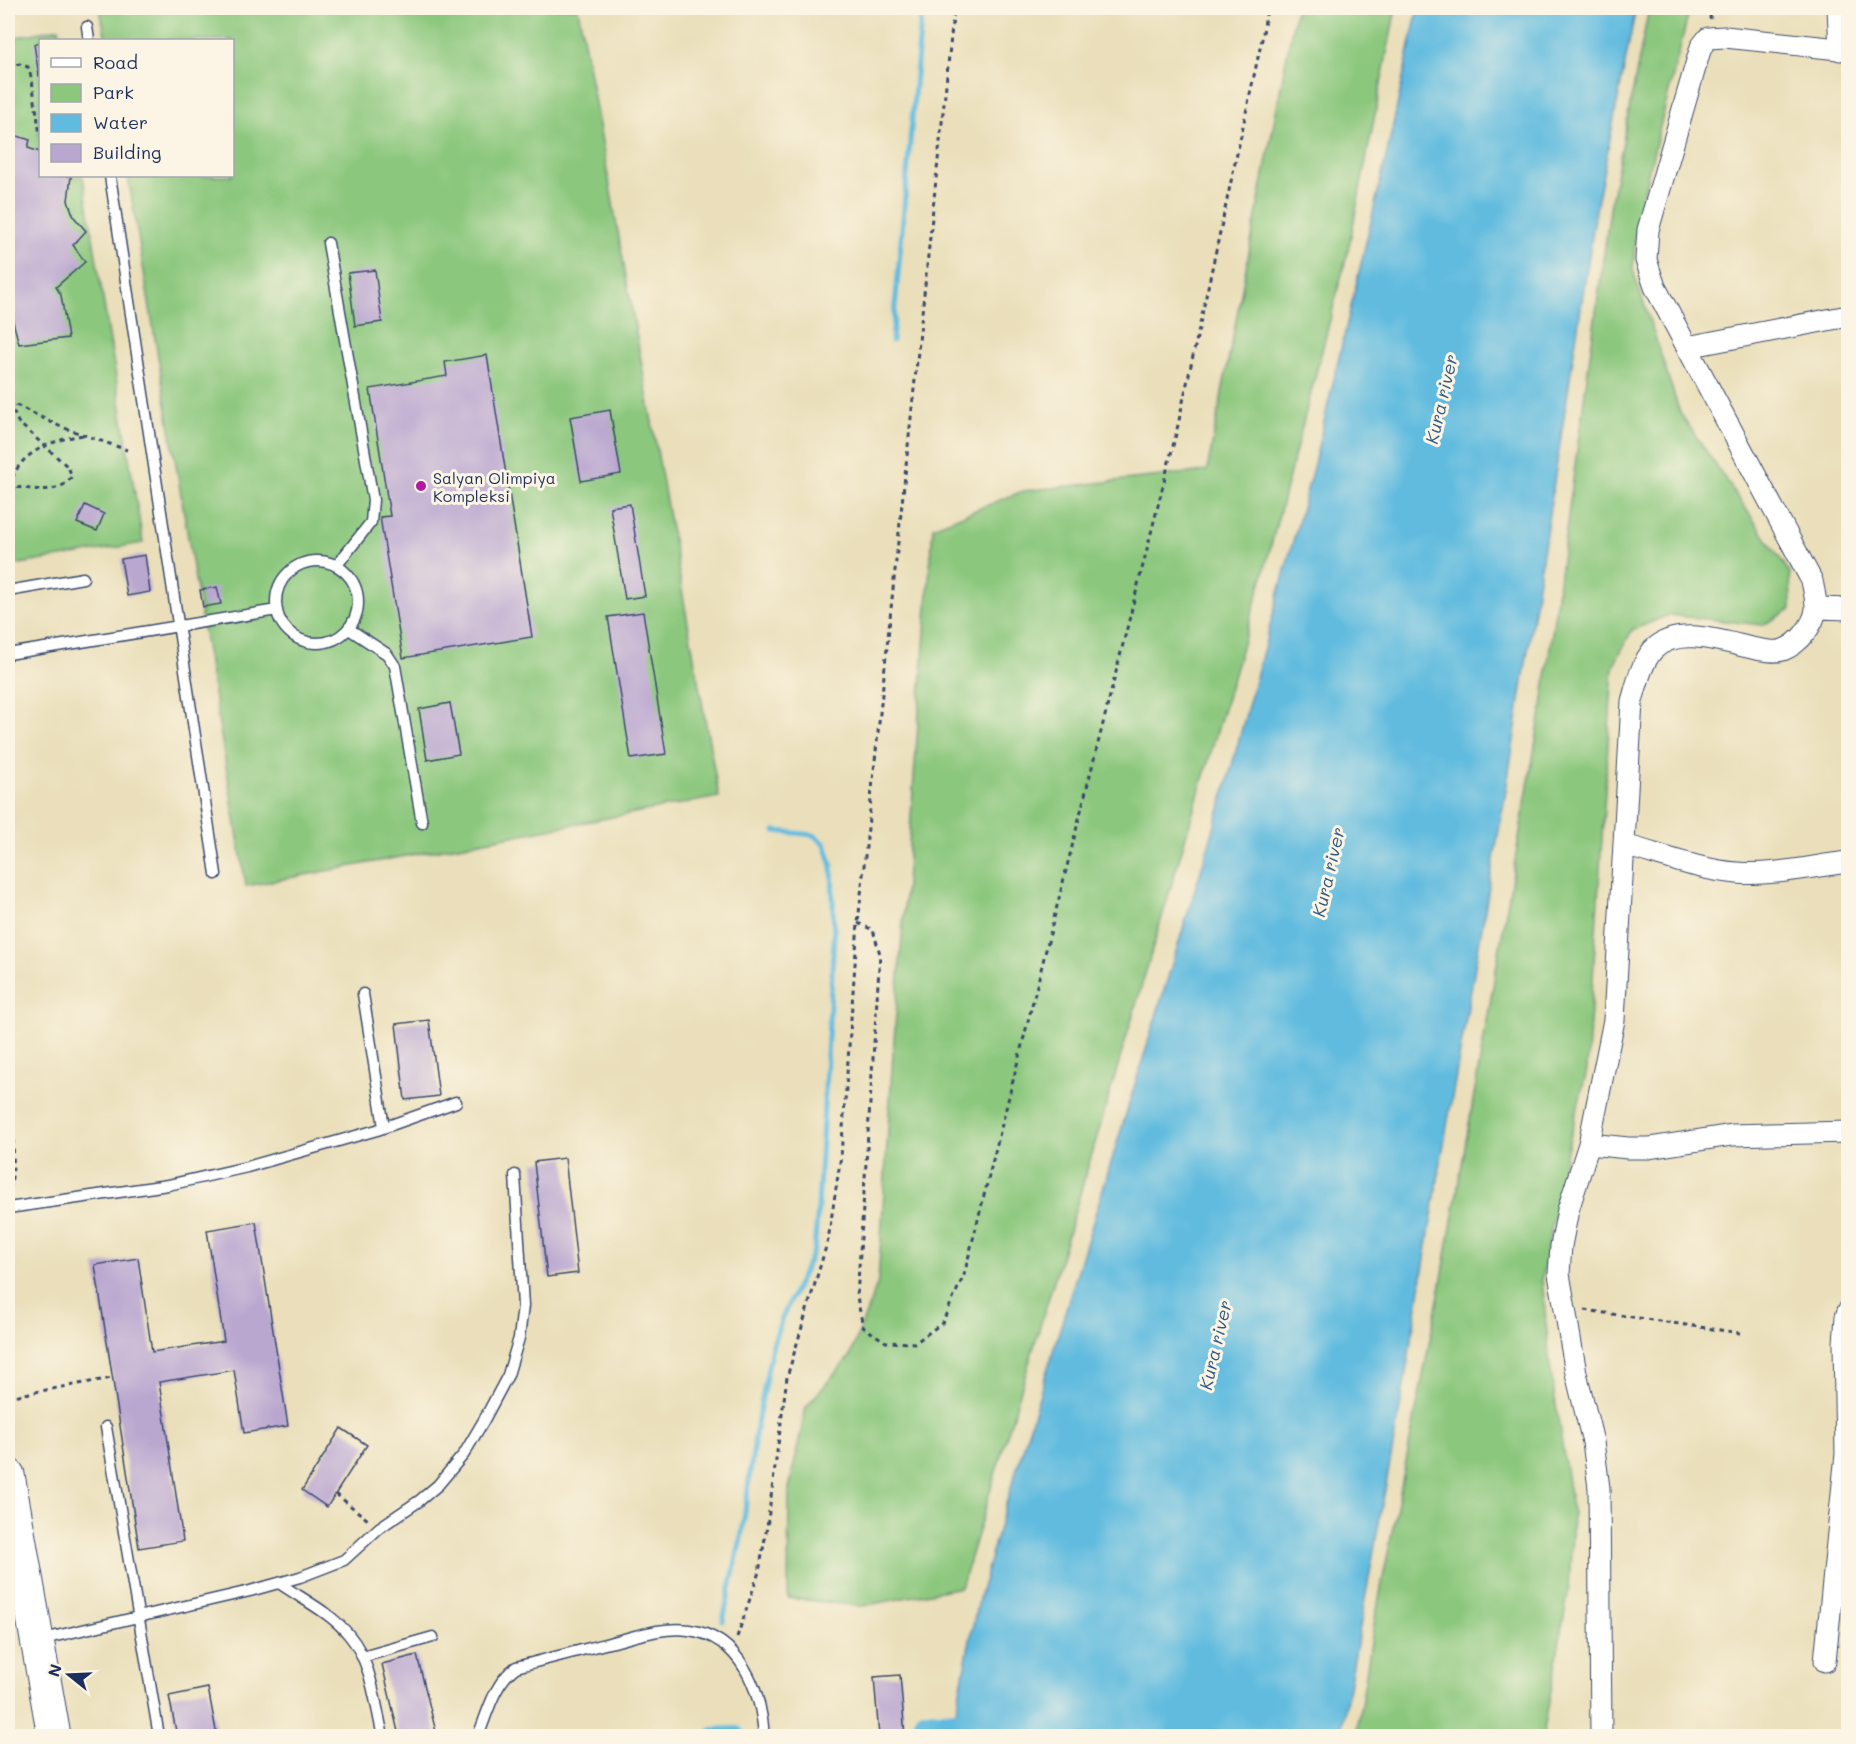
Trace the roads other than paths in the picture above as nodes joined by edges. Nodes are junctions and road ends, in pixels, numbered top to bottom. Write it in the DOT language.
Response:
graph roads {
  1 [pos="1838,8"];
  2 [pos="87,27"];
  3 [pos="89,39"];
  4 [pos="1844,50"];
  5 [pos="110,177"];
  6 [pos="328,243"];
  7 [pos="1848,316"];
  8 [pos="1687,348"];
  9 [pos="337,565"];
  10 [pos="83,578"];
  11 [pos="8,591"];
  12 [pos="1818,608"];
  13 [pos="1848,609"];
  14 [pos="277,610"];
  15 [pos="179,626"];
  16 [pos="349,629"];
  17 [pos="8,654"];
  18 [pos="422,824"];
  19 [pos="1624,845"];
  20 [pos="1848,862"];
  21 [pos="216,874"];
  22 [pos="363,994"];
  23 [pos="456,1102"];
  24 [pos="384,1127"];
  25 [pos="1848,1132"];
  26 [pos="1589,1144"];
  27 [pos="515,1175"];
  28 [pos="8,1208"];
  29 [pos="1848,1311"];
  30 [pos="106,1427"];
  31 [pos="8,1475"];
  32 [pos="279,1582"];
  33 [pos="18,1602"];
  34 [pos="138,1617"];
  35 [pos="433,1637"];
  36 [pos="36,1641"];
  37 [pos="362,1657"];
  38 [pos="1825,1661"];
  39 [pos="54,1737"];
  40 [pos="159,1737"];
  41 [pos="383,1737"];
  42 [pos="478,1737"];
  43 [pos="765,1737"];
  44 [pos="1601,1737"];
  1 -- 4 [label="street"];
  2 -- 3 [label="lane"];
  4 -- 8 [label="street"];
  5 -- 15 [label="lane"];
  6 -- 9 [label="lane"];
  7 -- 8 [label="street"];
  8 -- 12 [label="street"];
  9 -- 14 [label="lane"];
  9 -- 16 [label="lane"];
  10 -- 11 [label="lane"];
  12 -- 13 [label="street"];
  12 -- 19 [label="street"];
  14 -- 15 [label="lane"];
  14 -- 16 [label="lane"];
  15 -- 17 [label="lane"];
  15 -- 21 [label="lane"];
  16 -- 18 [label="lane"];
  19 -- 20 [label="street"];
  19 -- 26 [label="street"];
  22 -- 24 [label="lane"];
  23 -- 24 [label="lane"];
  24 -- 28 [label="lane"];
  25 -- 26 [label="street"];
  26 -- 44 [label="street"];
  27 -- 32 [label="lane"];
  29 -- 38 [label="street"];
  30 -- 34 [label="lane"];
  31 -- 33 [label="main road"];
  32 -- 34 [label="lane"];
  32 -- 37 [label="lane"];
  33 -- 36 [label="main road"];
  34 -- 36 [label="lane"];
  34 -- 40 [label="lane"];
  35 -- 37 [label="lane"];
  36 -- 39 [label="main road"];
  37 -- 41 [label="lane"];
  42 -- 43 [label="lane"];
}
